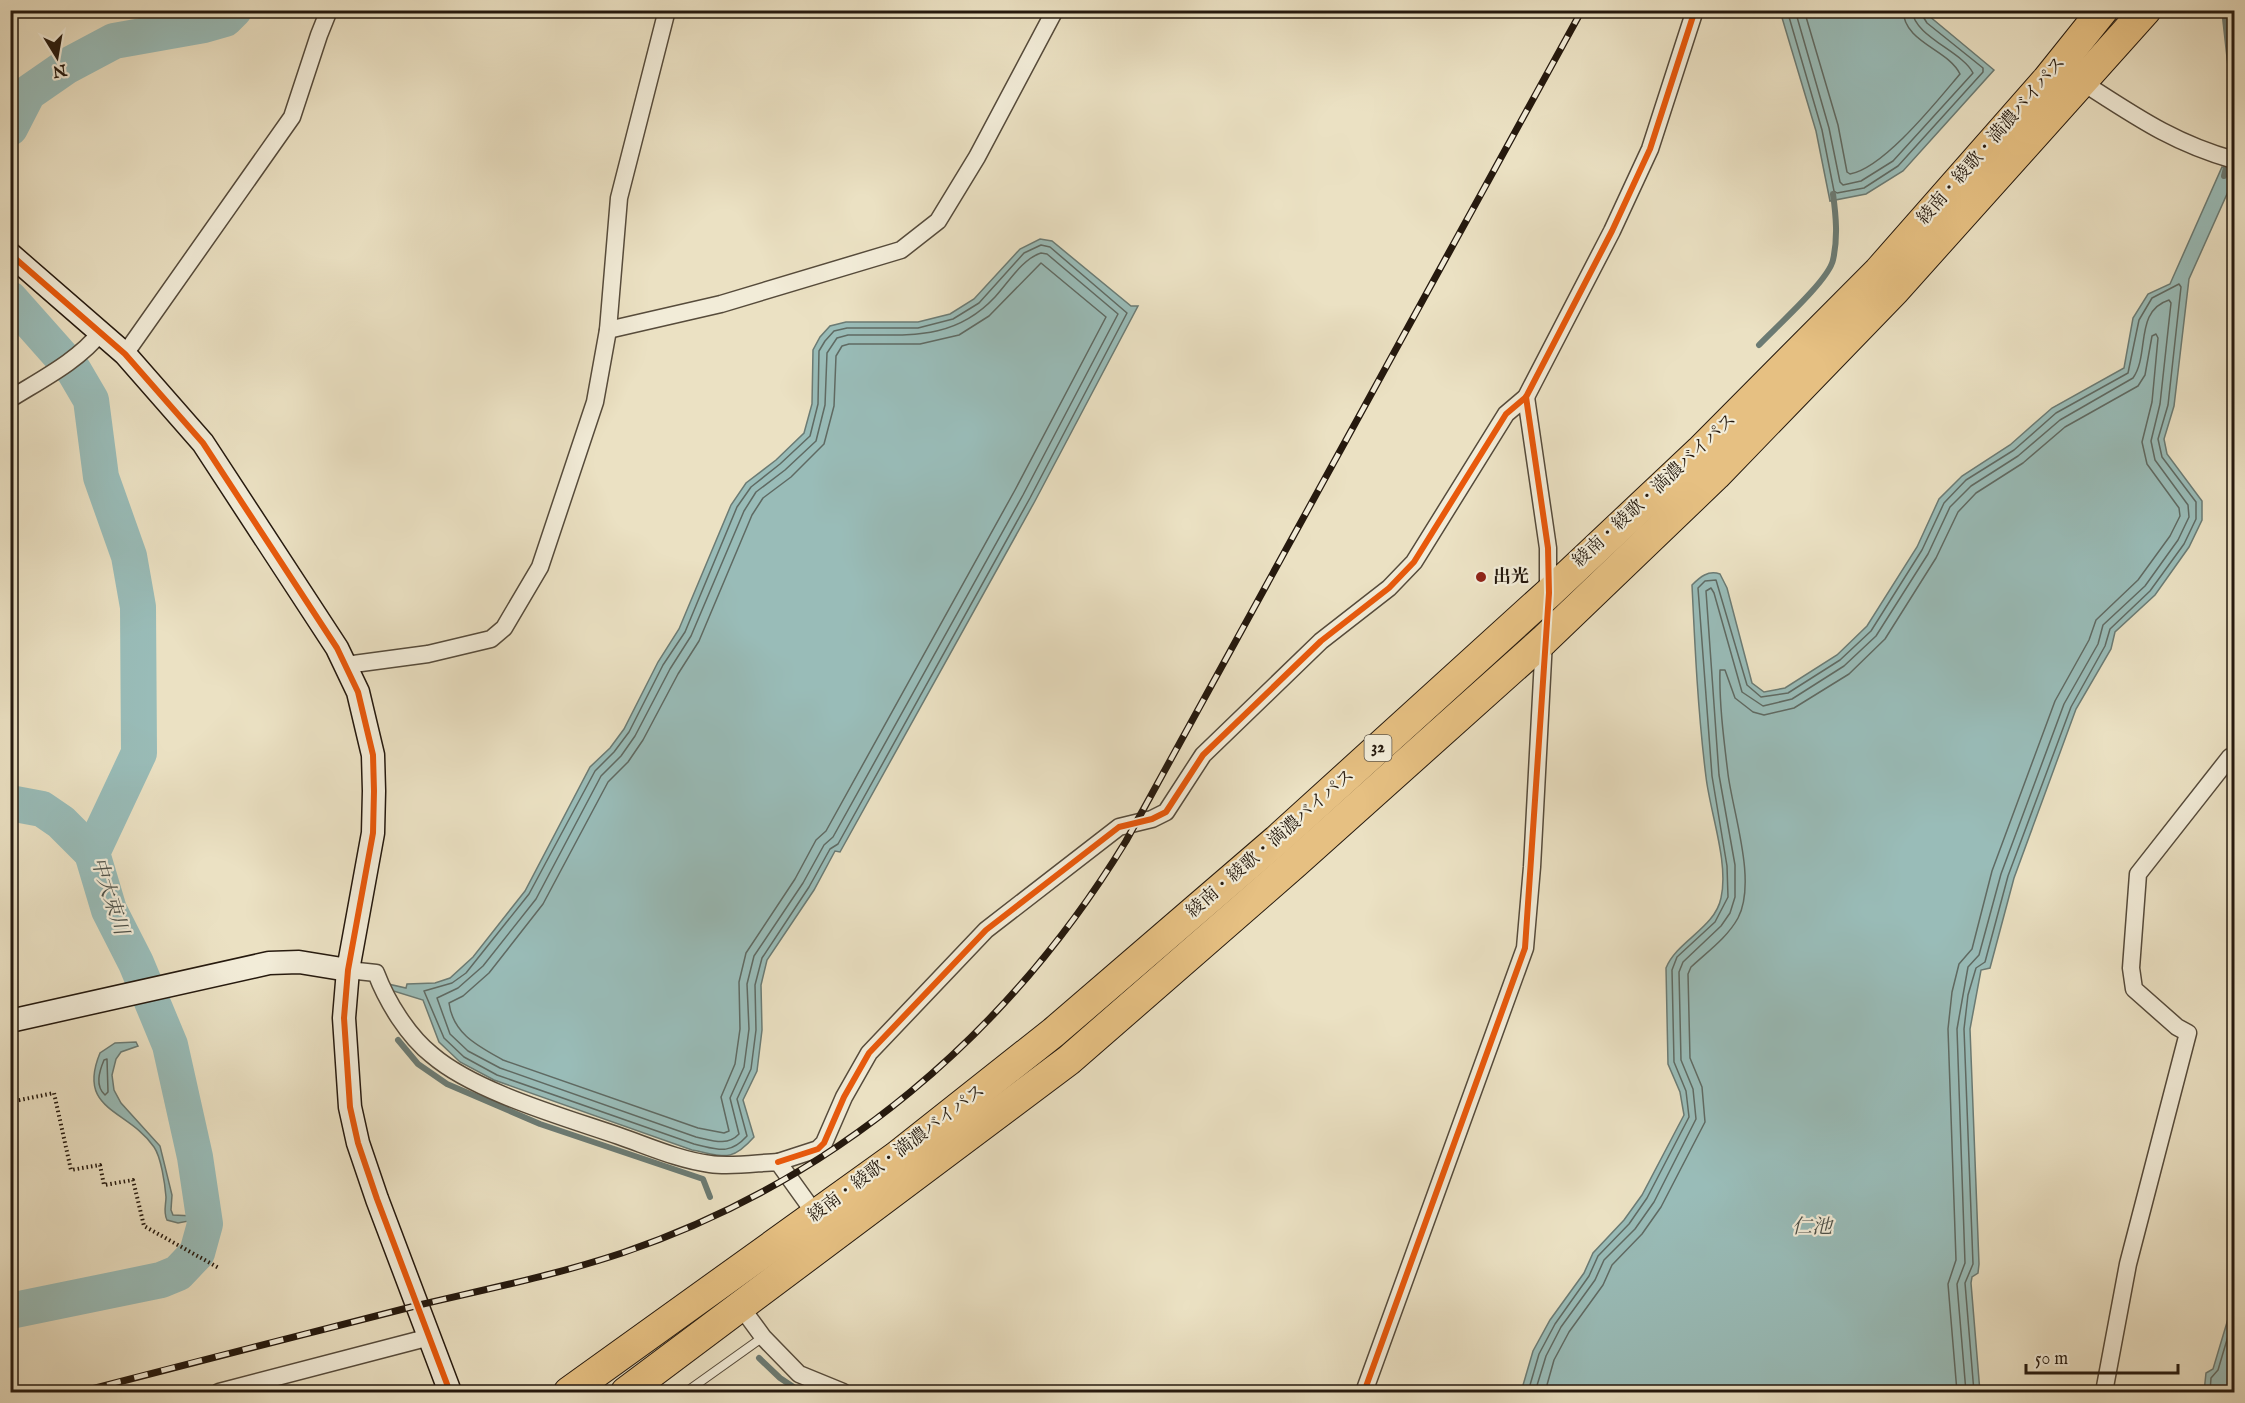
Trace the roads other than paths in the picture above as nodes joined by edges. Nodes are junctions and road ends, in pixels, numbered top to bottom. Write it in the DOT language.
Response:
graph roads {
  1 [pos="329,10"];
  2 [pos="667,10"];
  3 [pos="1055,10"];
  4 [pos="1695,10"];
  5 [pos="2103,10"];
  6 [pos="2146,10"];
  7 [pos="2082,82"];
  8 [pos="2232,160"];
  9 [pos="10,254"];
  10 [pos="608,330"];
  11 [pos="101,332"];
  12 [pos="125,354"];
  13 [pos="1526,397"];
  14 [pos="10,399"];
  15 [pos="1549,593"];
  16 [pos="1544,639"];
  17 [pos="346,665"];
  18 [pos="2235,760"];
  19 [pos="348,970"];
  20 [pos="10,1021"];
  21 [pos="778,1162"];
  22 [pos="816,1215"];
  23 [pos="741,1307"];
  24 [pos="430,1337"];
  25 [pos="763,1337"];
  26 [pos="219,1392"];
  27 [pos="450,1392"];
  28 [pos="569,1392"];
  29 [pos="626,1392"];
  30 [pos="686,1392"];
  31 [pos="843,1392"];
  32 [pos="1364,1392"];
  33 [pos="2104,1392"];
  1 -- 12 [label="street"];
  2 -- 10 [label="street"];
  3 -- 10 [label="street"];
  4 -- 13 [label="street"];
  5 -- 15 [label="highway, 綾南・綾歌・満濃バイパス / 32"];
  6 -- 7 [label="highway, 綾南・綾歌・満濃バイパス / 32"];
  7 -- 8 [label="street"];
  7 -- 16 [label="highway, 綾南・綾歌・満濃バイパス / 32"];
  9 -- 11 [label="street"];
  10 -- 17 [label="street"];
  11 -- 12 [label="street"];
  11 -- 14 [label="street"];
  12 -- 17 [label="street"];
  13 -- 15 [label="street"];
  13 -- 21 [label="street"];
  15 -- 16 [label="street"];
  15 -- 22 [label="highway, 綾南・綾歌・満濃バイパス / 32"];
  16 -- 23 [label="highway, 綾南・綾歌・満濃バイパス / 32"];
  16 -- 32 [label="street"];
  17 -- 19 [label="street"];
  18 -- 33 [label="street"];
  19 -- 20 [label="street"];
  19 -- 21 [label="street"];
  19 -- 24 [label="street"];
  21 -- 22 [label="street"];
  22 -- 28 [label="highway, 綾南・綾歌・満濃バイパス / 32"];
  23 -- 25 [label="street"];
  23 -- 29 [label="highway, 綾南・綾歌・満濃バイパス / 32"];
  24 -- 26 [label="street"];
  24 -- 27 [label="street"];
  25 -- 30 [label="lane"];
  25 -- 31 [label="street"];
}
